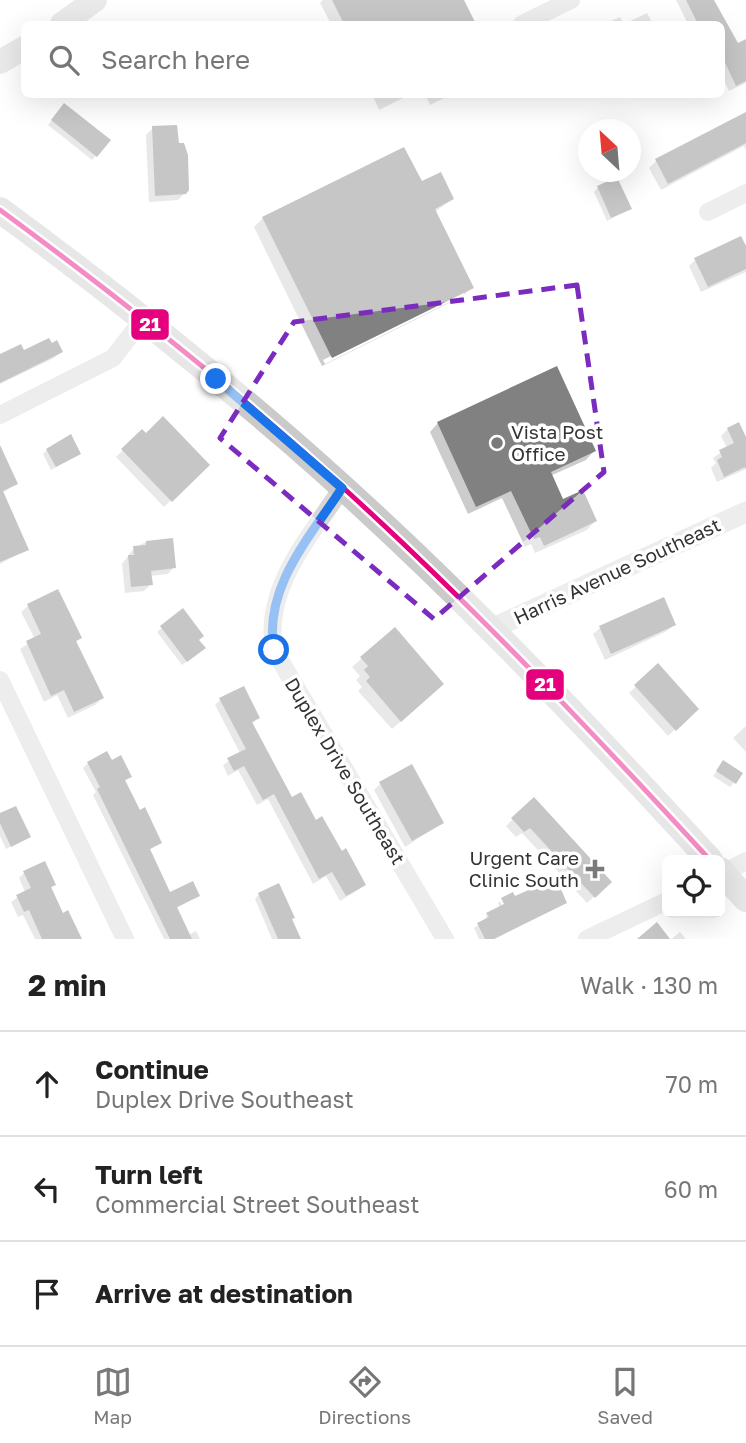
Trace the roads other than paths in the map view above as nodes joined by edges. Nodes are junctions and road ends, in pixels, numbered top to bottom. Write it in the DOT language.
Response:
graph roads {
  1 [pos="95,0"];
  2 [pos="570,0"];
  3 [pos="66,21"];
  4 [pos="528,21"];
  5 [pos="21,50"];
  6 [pos="0,62"];
  7 [pos="746,193"];
  8 [pos="0,209"];
  9 [pos="708,212"];
  10 [pos="144,318"];
  11 [pos="0,415"];
  12 [pos="342,488"];
  13 [pos="746,512"];
  14 [pos="489,629"];
  15 [pos="0,680"];
  16 [pos="704,855"];
  17 [pos="746,860"];
  18 [pos="725,868"];
  19 [pos="725,877"];
  20 [pos="746,899"];
  21 [pos="662,903"];
  22 [pos="125,939"];
  23 [pos="445,939"];
  24 [pos="587,939"];
  1 -- 3 [label="main road"];
  2 -- 4 [label="street"];
  5 -- 6 [label="main road"];
  7 -- 9 [label="street"];
  8 -- 10 [label="main road"];
  10 -- 11 [label="street"];
  10 -- 12 [label="main road"];
  12 -- 14 [label="main road"];
  12 -- 23 [label="street, Duplex Drive Southeast"];
  13 -- 14 [label="street, Harris Avenue Southeast"];
  14 -- 16 [label="main road"];
  15 -- 22 [label="street"];
  17 -- 18 [label="street"];
  19 -- 20 [label="main road"];
  21 -- 24 [label="street"];
}
